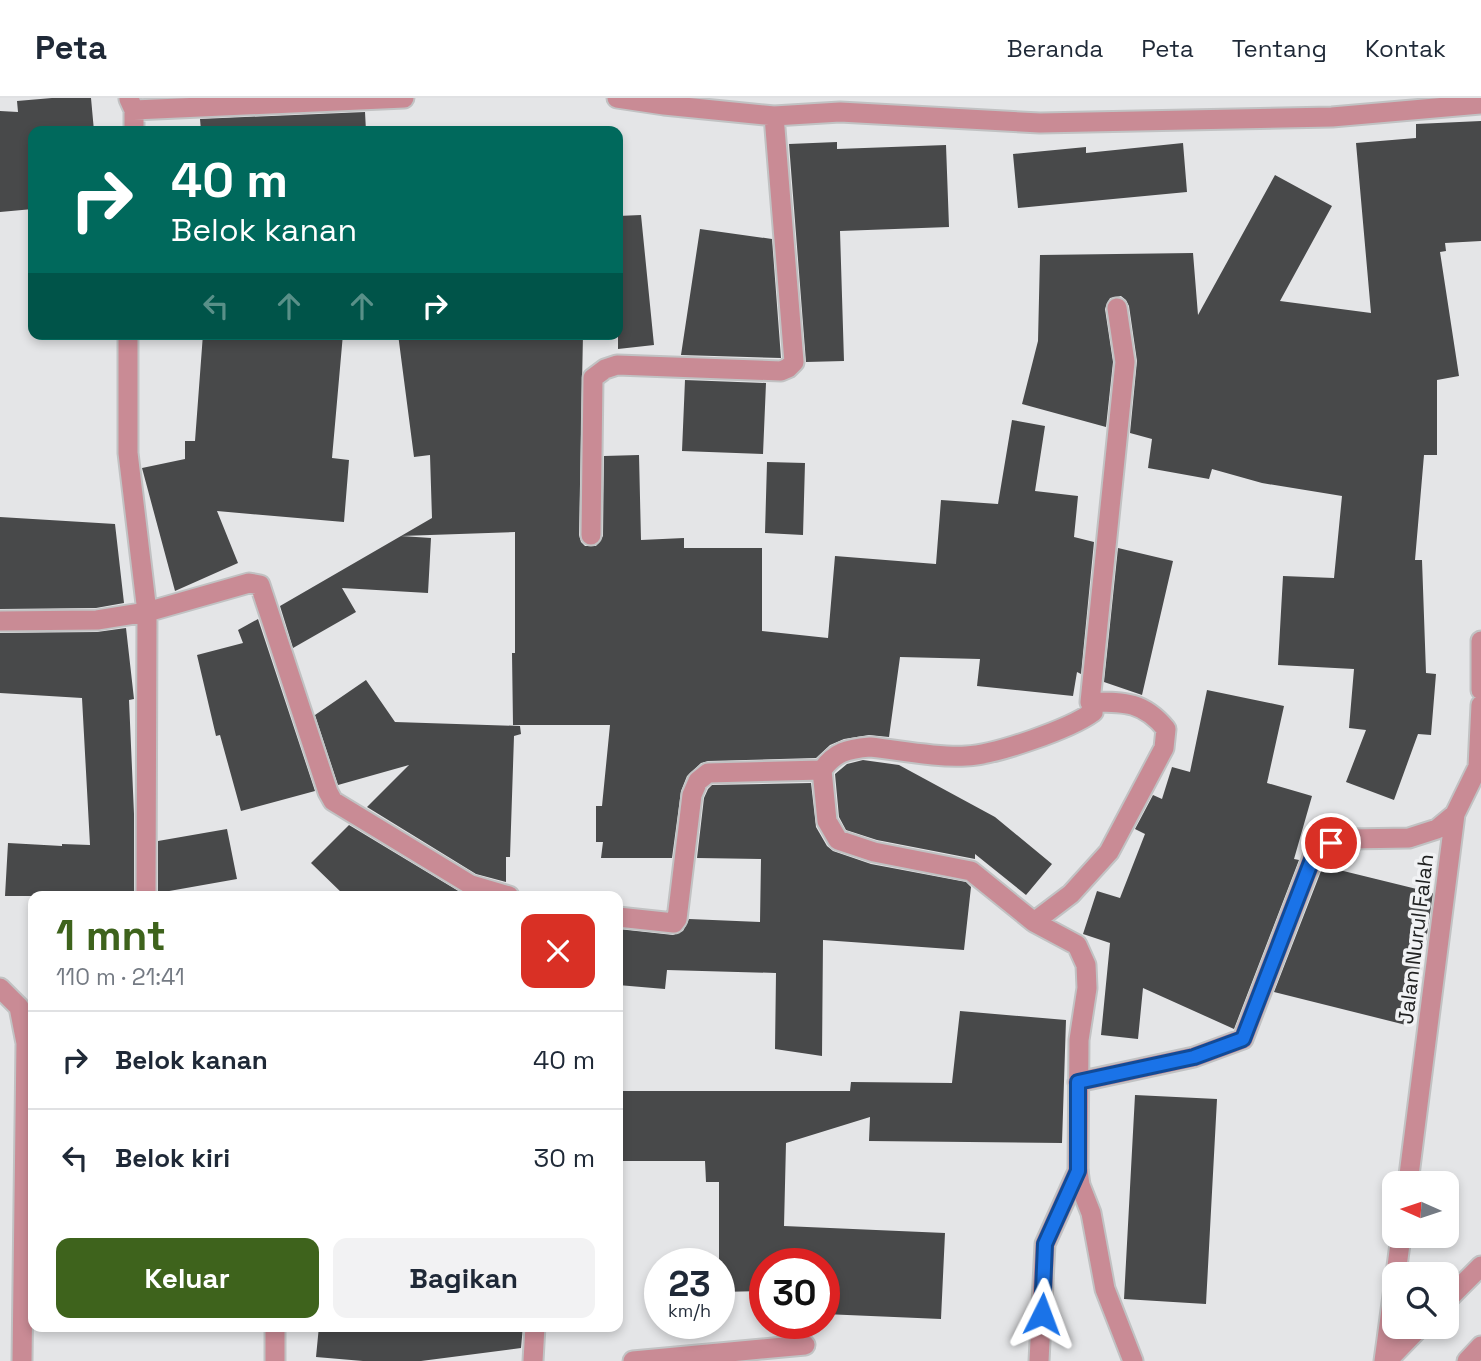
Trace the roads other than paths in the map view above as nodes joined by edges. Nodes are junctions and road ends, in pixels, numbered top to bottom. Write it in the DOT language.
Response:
graph roads {
  1 [pos="404,98"];
  2 [pos="617,98"];
  3 [pos="131,104"];
  4 [pos="1481,104"];
  5 [pos="774,116"];
  6 [pos="133,126"];
  7 [pos="1117,308"];
  8 [pos="128,340"];
  9 [pos="591,535"];
  10 [pos="147,612"];
  11 [pos="0,621"];
  12 [pos="1481,642"];
  13 [pos="1481,690"];
  14 [pos="1090,702"];
  15 [pos="1481,705"];
  16 [pos="822,770"];
  17 [pos="1455,814"];
  18 [pos="146,891"];
  19 [pos="492,891"];
  20 [pos="623,918"];
  21 [pos="1034,922"];
  22 [pos="0,988"];
  23 [pos="26,1006"];
  24 [pos="1078,1082"];
  25 [pos="1078,1171"];
  26 [pos="1410,1171"];
  27 [pos="1481,1266"];
  28 [pos="1459,1288"];
  29 [pos="275,1332"];
  30 [pos="535,1332"];
  31 [pos="1389,1339"];
  32 [pos="1409,1339"];
  33 [pos="805,1345"];
  34 [pos="1481,1346"];
  35 [pos="22,1361"];
  36 [pos="275,1361"];
  37 [pos="533,1361"];
  38 [pos="632,1361"];
  39 [pos="1039,1361"];
  40 [pos="1133,1361"];
  41 [pos="1386,1361"];
  42 [pos="1467,1361"];
  1 -- 3 [label="street"];
  2 -- 5 [label="street"];
  3 -- 6 [label="street"];
  4 -- 5 [label="street"];
  5 -- 9 [label="street"];
  7 -- 14 [label="street"];
  8 -- 10 [label="street"];
  10 -- 11 [label="street"];
  10 -- 18 [label="street"];
  10 -- 19 [label="street"];
  12 -- 13 [label="street"];
  14 -- 16 [label="street"];
  14 -- 21 [label="street"];
  15 -- 17 [label="street, Jalan Nurul Falah"];
  16 -- 20 [label="street"];
  16 -- 21 [label="street"];
  17 -- 24 [label="street"];
  17 -- 26 [label="street, Jalan Nurul Falah"];
  21 -- 24 [label="street"];
  22 -- 23 [label="street"];
  23 -- 35 [label="street"];
  24 -- 25 [label="street"];
  25 -- 39 [label="street"];
  25 -- 40 [label="street"];
  27 -- 28 [label="street"];
  29 -- 36 [label="street"];
  30 -- 37 [label="street"];
  31 -- 41 [label="street"];
  32 -- 41 [label="street"];
  33 -- 38 [label="street"];
  34 -- 42 [label="street"];
}
